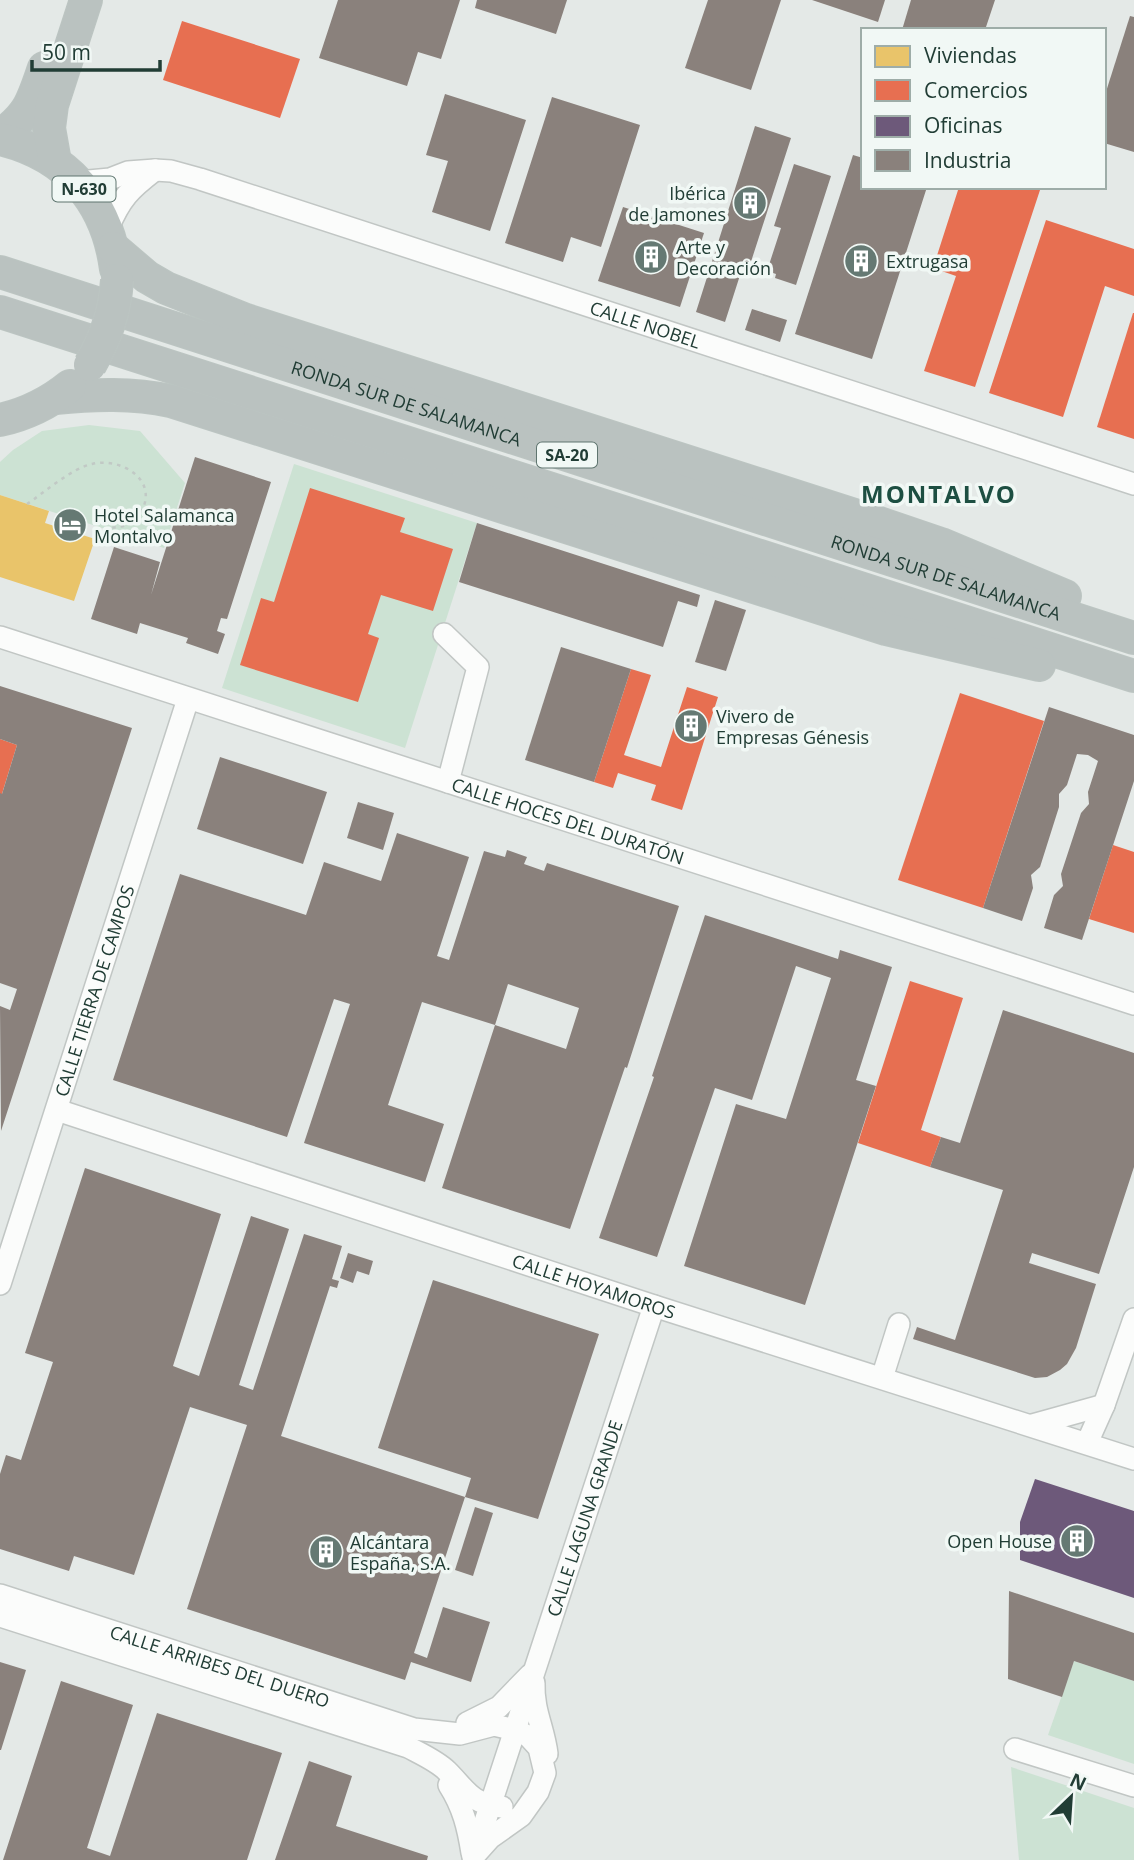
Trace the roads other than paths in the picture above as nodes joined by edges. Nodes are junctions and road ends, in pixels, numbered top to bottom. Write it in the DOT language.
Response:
graph roads {
  1 [pos="66,0"];
  2 [pos="86,0"];
  3 [pos="0,138"];
  4 [pos="155,170"];
  5 [pos="66,172"];
  6 [pos="111,238"];
  7 [pos="0,272"];
  8 [pos="0,312"];
  9 [pos="55,398"];
  10 [pos="0,420"];
  11 [pos="1134,484"];
  12 [pos="1134,624"];
  13 [pos="444,634"];
  14 [pos="0,637"];
  15 [pos="1134,638"];
  16 [pos="1134,676"];
  17 [pos="1134,691"];
  18 [pos="188,699"];
  19 [pos="448,782"];
  20 [pos="1134,1004"];
  21 [pos="57,1110"];
  22 [pos="0,1284"];
  23 [pos="654,1306"];
  24 [pos="1134,1319"];
  25 [pos="899,1324"];
  26 [pos="882,1378"];
  27 [pos="1104,1405"];
  28 [pos="1031,1425"];
  29 [pos="1087,1443"];
  30 [pos="1134,1459"];
  31 [pos="0,1595"];
  32 [pos="0,1616"];
  33 [pos="534,1671"];
  34 [pos="515,1730"];
  35 [pos="439,1733"];
  36 [pos="1015,1749"];
  37 [pos="434,1763"];
  38 [pos="545,1773"];
  39 [pos="1134,1786"];
  40 [pos="534,1798"];
  41 [pos="490,1806"];
  42 [pos="473,1858"];
  1 -- 3 [label="highway, N-630"];
  2 -- 5 [label="highway, N-630"];
  3 -- 5 [label="highway, N-630"];
  4 -- 5 [label="street, CALLE NOBEL"];
  4 -- 6 [label="street"];
  4 -- 11 [label="street, CALLE NOBEL"];
  5 -- 6 [label="highway, N-630"];
  6 -- 9 [label="highway, N-630, bridge"];
  6 -- 12 [label="highway"];
  7 -- 15 [label="highway, RONDA SUR DE SALAMANCA / SA-20"];
  8 -- 16 [label="highway, RONDA SUR DE SALAMANCA / SA-20"];
  9 -- 10 [label="highway, N-630"];
  9 -- 17 [label="highway"];
  13 -- 19 [label="street"];
  14 -- 18 [label="street, CALLE HOCES DEL DURATÓN"];
  18 -- 19 [label="street, CALLE HOCES DEL DURATÓN"];
  18 -- 21 [label="street, CALLE TIERRA DE CAMPOS"];
  19 -- 20 [label="street, CALLE HOCES DEL DURATÓN"];
  21 -- 22 [label="street, CALLE TIERRA DE CAMPOS"];
  21 -- 23 [label="street, CALLE HOYAMOROS"];
  23 -- 26 [label="street, CALLE HOYAMOROS"];
  23 -- 33 [label="street, CALLE LAGUNA GRANDE"];
  24 -- 27 [label="street"];
  25 -- 26 [label="street"];
  26 -- 28 [label="street, CALLE HOYAMOROS"];
  27 -- 28 [label="street"];
  27 -- 29 [label="street"];
  28 -- 29 [label="street, CALLE HOYAMOROS"];
  29 -- 30 [label="street, CALLE HOYAMOROS"];
  31 -- 35 [label="street, CALLE ARRIBES DEL DUERO"];
  32 -- 37 [label="street, CALLE ARRIBES DEL DUERO"];
  33 -- 34 [label="street, CALLE LAGUNA GRANDE"];
  33 -- 35 [label="street"];
  33 -- 38 [label="street"];
  34 -- 35 [label="street, CALLE ARRIBES DEL DUERO"];
  34 -- 38 [label="street"];
  34 -- 41 [label="street, CALLE LAGUNA GRANDE"];
  36 -- 39 [label="street"];
  37 -- 41 [label="street, CALLE ARRIBES DEL DUERO"];
  37 -- 42 [label="street, CALLE ARRIBES DEL DUERO"];
  38 -- 40 [label="street"];
  40 -- 41 [label="street"];
  40 -- 42 [label="street"];
  41 -- 42 [label="street, CALLE LAGUNA GRANDE"];
}
